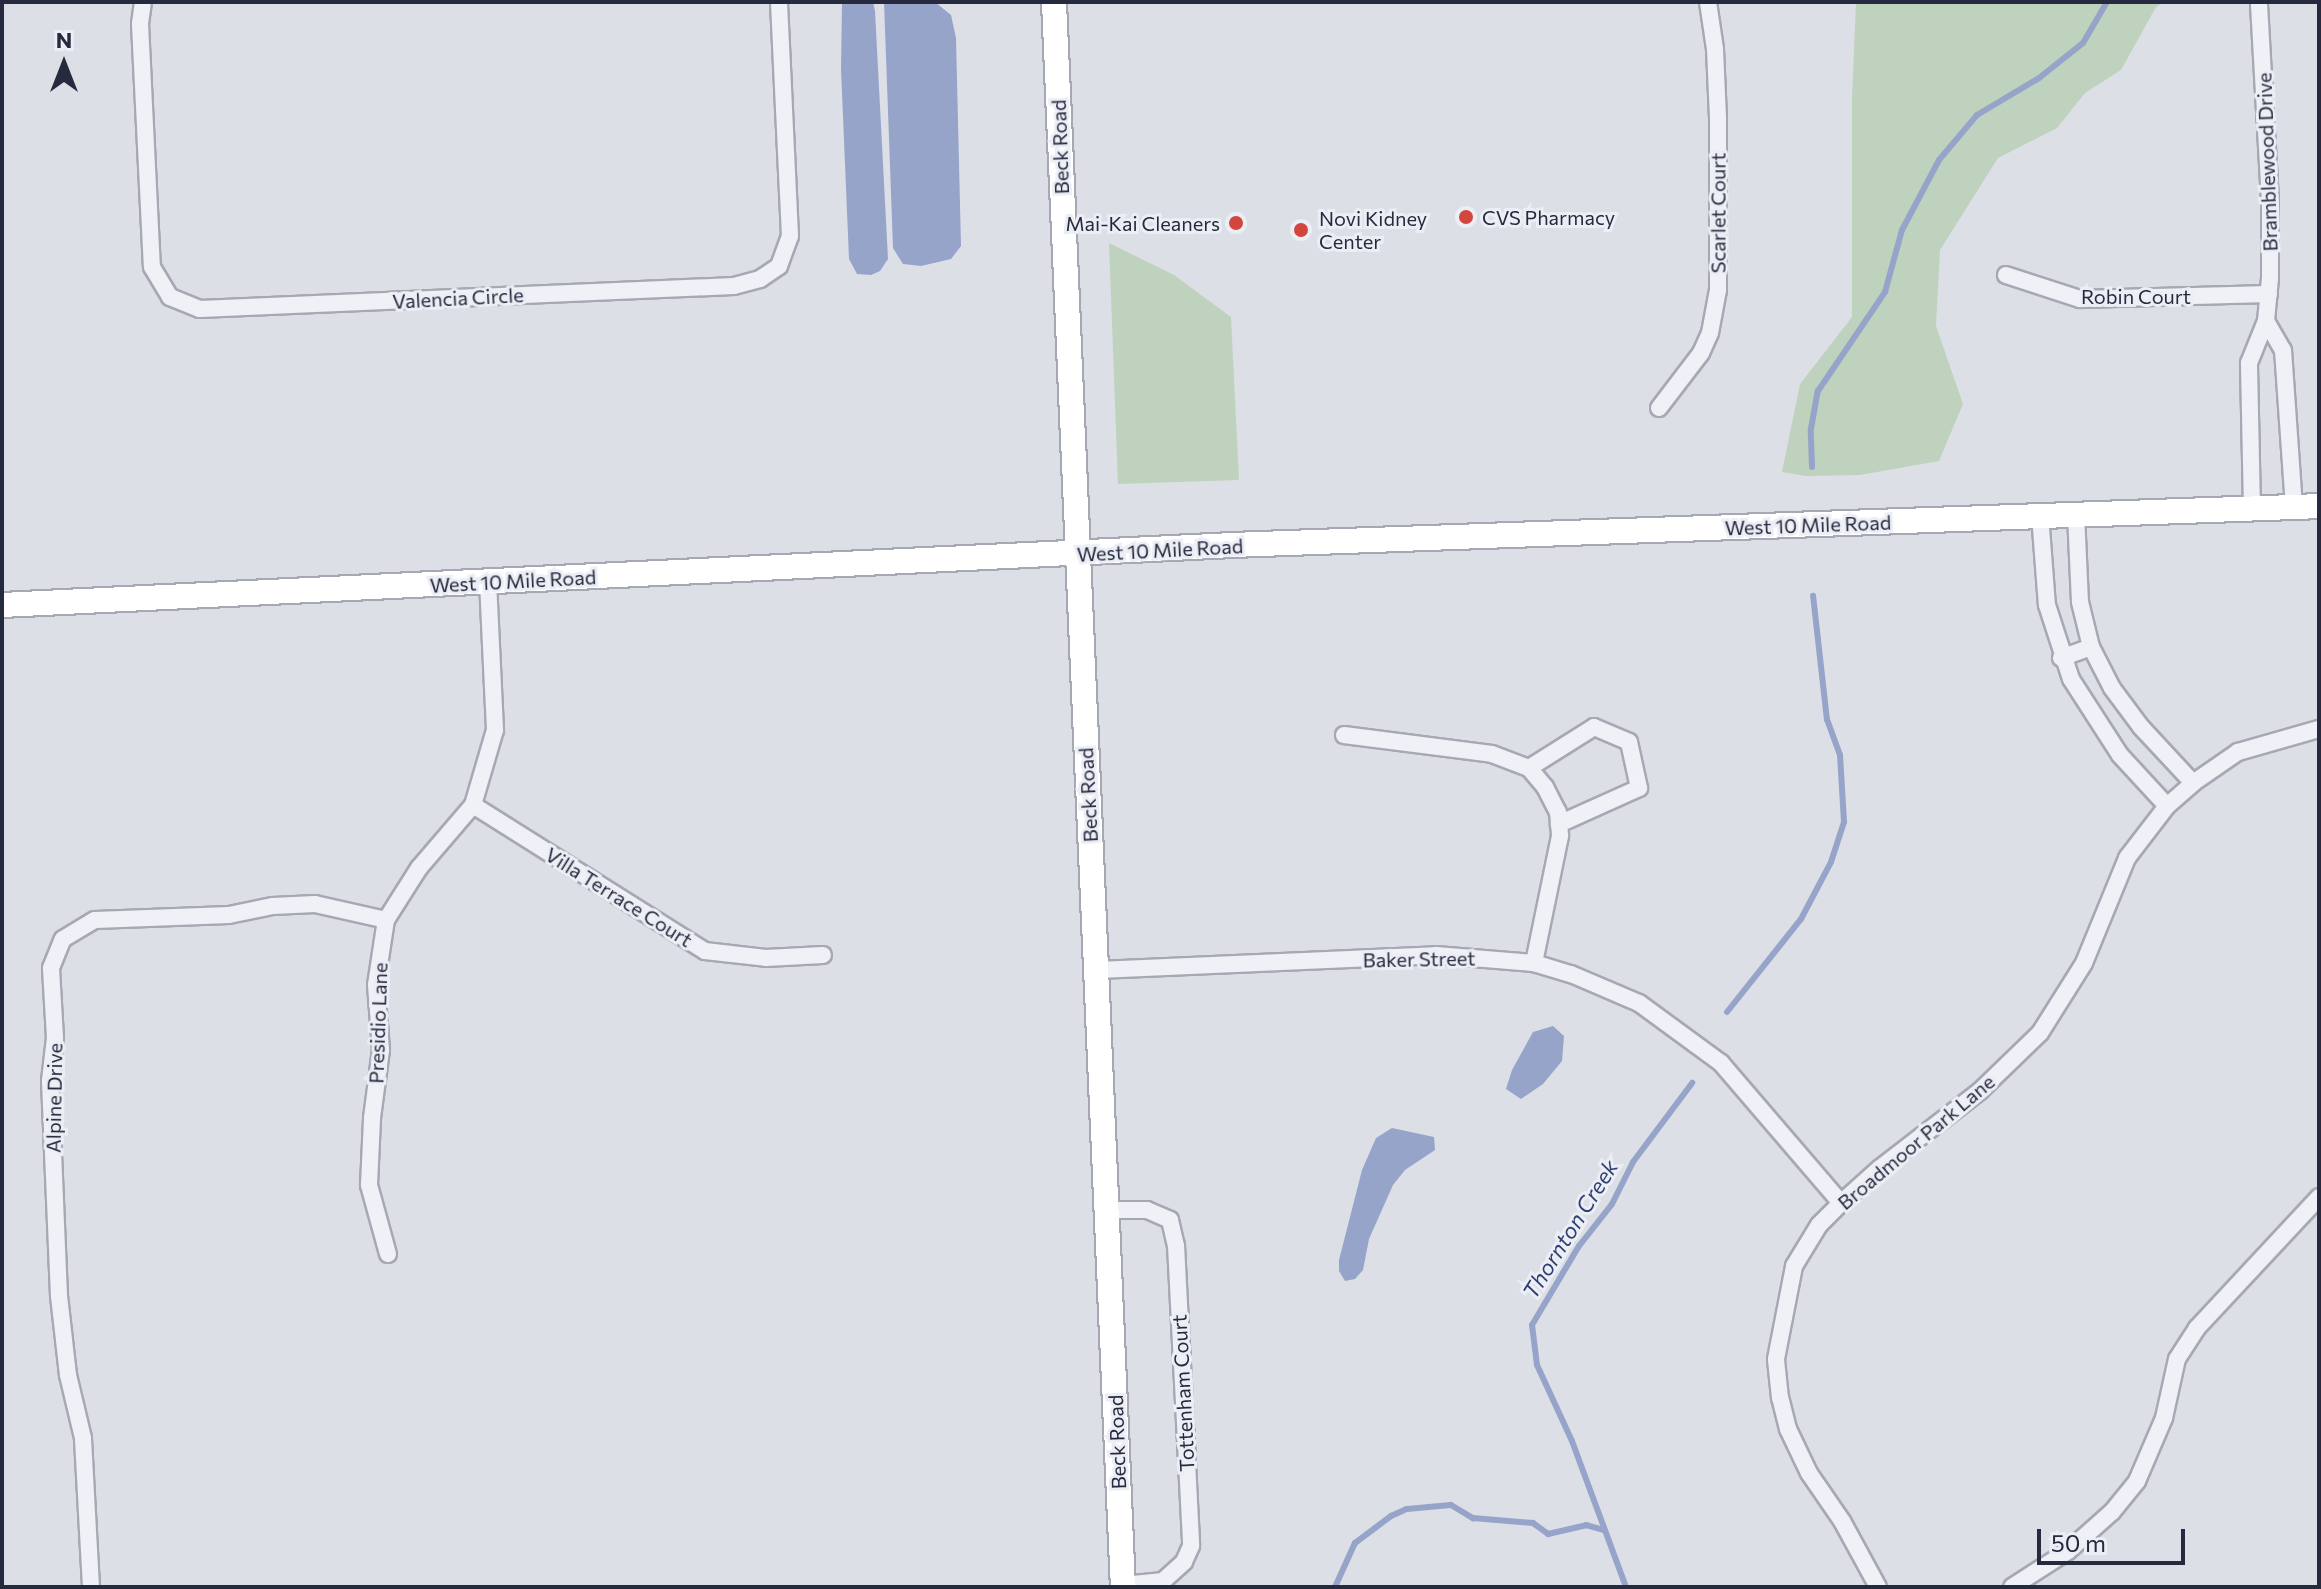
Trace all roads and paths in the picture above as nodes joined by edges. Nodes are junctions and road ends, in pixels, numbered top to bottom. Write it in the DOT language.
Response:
graph roads {
  1 [pos="143,2"];
  2 [pos="779,2"];
  3 [pos="1054,2"];
  4 [pos="1708,2"];
  5 [pos="2259,2"];
  6 [pos="2006,275"];
  7 [pos="2269,294"];
  8 [pos="2266,321"];
  9 [pos="1659,408"];
  10 [pos="2319,506"];
  11 [pos="2294,508"];
  12 [pos="2252,509"];
  13 [pos="2076,514"];
  14 [pos="2040,515"];
  15 [pos="1078,555"];
  16 [pos="488,582"];
  17 [pos="2,605"];
  18 [pos="2091,647"];
  19 [pos="2061,658"];
  20 [pos="2319,729"];
  21 [pos="1344,735"];
  22 [pos="1529,768"];
  23 [pos="2193,783"];
  24 [pos="473,805"];
  25 [pos="2167,806"];
  26 [pos="1559,824"];
  27 [pos="386,920"];
  28 [pos="823,955"];
  29 [pos="1534,963"];
  30 [pos="1098,970"];
  31 [pos="2319,1197"];
  32 [pos="1841,1203"];
  33 [pos="1108,1210"];
  34 [pos="388,1254"];
  35 [pos="1123,1586"];
  36 [pos="91,1587"];
  37 [pos="1878,1587"];
  38 [pos="2012,1587"];
  1 -- 2 [label="street, Valencia Circle"];
  3 -- 15 [label="main road, Beck Road"];
  4 -- 9 [label="street, Scarlet Court"];
  5 -- 7 [label="street, Bramblewood Drive"];
  6 -- 7 [label="street, Robin Court"];
  7 -- 8 [label="street, Bramblewood Drive"];
  8 -- 11 [label="street"];
  8 -- 12 [label="street, Bramblewood Drive"];
  10 -- 11 [label="main road, West 10 Mile Road"];
  11 -- 12 [label="main road, West 10 Mile Road"];
  12 -- 13 [label="main road, West 10 Mile Road"];
  13 -- 14 [label="main road, West 10 Mile Road"];
  13 -- 18 [label="street"];
  14 -- 15 [label="main road, West 10 Mile Road"];
  14 -- 19 [label="street"];
  15 -- 16 [label="main road, West 10 Mile Road"];
  15 -- 30 [label="main road, Beck Road"];
  16 -- 17 [label="main road, West 10 Mile Road"];
  16 -- 24 [label="street, Presidio Lane"];
  18 -- 19 [label="street"];
  18 -- 23 [label="street"];
  19 -- 25 [label="street"];
  20 -- 23 [label="street, Broadmoor Park Lane"];
  21 -- 22 [label="street"];
  22 -- 26 [label="street"];
  22 -- 26 [label="street"];
  23 -- 25 [label="street, Broadmoor Park Lane"];
  24 -- 27 [label="street, Presidio Lane"];
  24 -- 28 [label="street, Villa Terrace Court"];
  25 -- 32 [label="street, Broadmoor Park Lane"];
  26 -- 29 [label="street"];
  27 -- 34 [label="street, Presidio Lane"];
  27 -- 36 [label="street, Alpine Drive"];
  29 -- 30 [label="street, Baker Street"];
  29 -- 32 [label="street, Baker Street"];
  30 -- 33 [label="main road, Beck Road"];
  31 -- 38 [label="street"];
  32 -- 37 [label="street, Broadmoor Park Lane"];
  33 -- 35 [label="main road, Beck Road"];
  33 -- 35 [label="street, Tottenham Court"];
}
